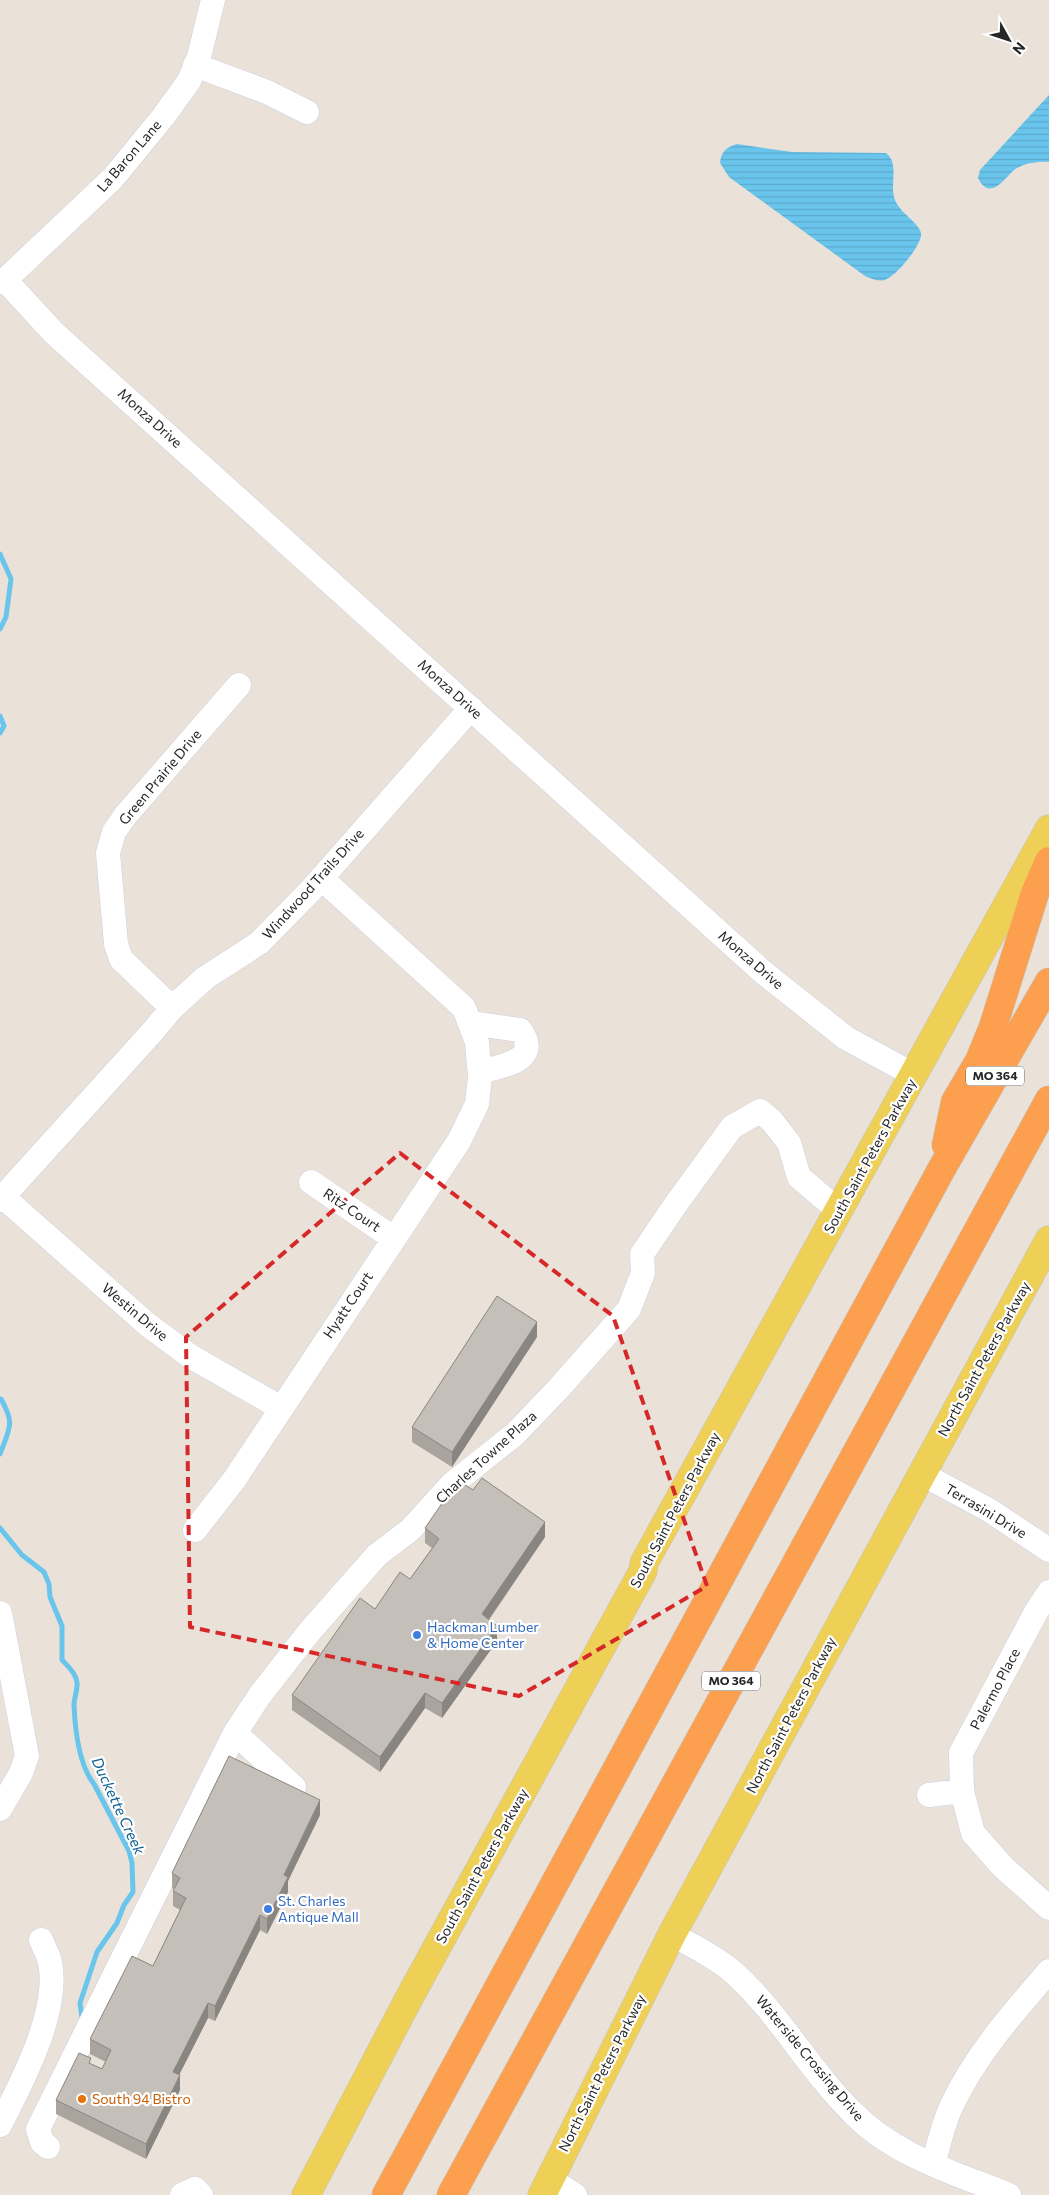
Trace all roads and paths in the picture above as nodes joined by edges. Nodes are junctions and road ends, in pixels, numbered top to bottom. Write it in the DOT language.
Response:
graph roads {
  1 [pos="213,0"];
  2 [pos="195,65"];
  3 [pos="307,112"];
  4 [pos="2,281"];
  5 [pos="239,685"];
  6 [pos="471,708"];
  7 [pos="1049,828"];
  8 [pos="1049,861"];
  9 [pos="321,878"];
  10 [pos="1049,982"];
  11 [pos="172,1008"];
  12 [pos="470,1023"];
  13 [pos="480,1072"];
  14 [pos="914,1075"];
  15 [pos="1049,1100"];
  16 [pos="1049,1124"];
  17 [pos="1012,1168"];
  18 [pos="941,1170"];
  19 [pos="311,1182"];
  20 [pos="1,1198"];
  21 [pos="839,1212"];
  22 [pos="393,1238"];
  23 [pos="1049,1240"];
  24 [pos="281,1408"];
  25 [pos="922,1474"];
  26 [pos="195,1530"];
  27 [pos="1049,1550"];
  28 [pos="1049,1592"];
  29 [pos="0,1613"];
  30 [pos="236,1733"];
  31 [pos="294,1787"];
  32 [pos="962,1791"];
  33 [pos="929,1795"];
  34 [pos="0,1809"];
  35 [pos="1049,1908"];
  36 [pos="672,1934"];
  37 [pos="41,1940"];
  38 [pos="1049,1971"];
  39 [pos="0,2125"];
  40 [pos="48,2147"];
  41 [pos="933,2164"];
  42 [pos="546,2187"];
  43 [pos="182,2195"];
  44 [pos="201,2195"];
  45 [pos="306,2195"];
  46 [pos="386,2195"];
  47 [pos="451,2195"];
  48 [pos="576,2195"];
  49 [pos="1009,2195"];
  1 -- 2 [label="street, La Baron Lane"];
  2 -- 3 [label="street"];
  2 -- 4 [label="street, La Baron Lane"];
  4 -- 6 [label="street, Monza Drive"];
  5 -- 11 [label="street, Green Prairie Drive"];
  6 -- 9 [label="street, Windwood Trails Drive"];
  6 -- 14 [label="street, Monza Drive"];
  7 -- 14 [label="main road, South Saint Peters Parkway"];
  8 -- 18 [label="highway"];
  9 -- 11 [label="street, Windwood Trails Drive"];
  9 -- 12 [label="street, Hyatt Court"];
  10 -- 18 [label="highway, MO 364"];
  11 -- 20 [label="street, Windwood Trails Drive"];
  12 -- 13 [label="street, Hyatt Court"];
  12 -- 13 [label="street"];
  13 -- 22 [label="street, Hyatt Court"];
  14 -- 21 [label="main road, South Saint Peters Parkway"];
  15 -- 17 [label="highway, MO 364"];
  16 -- 17 [label="highway"];
  17 -- 47 [label="highway, MO 364"];
  18 -- 46 [label="highway, MO 364"];
  19 -- 22 [label="street, Ritz Court"];
  20 -- 24 [label="street, Westin Drive"];
  21 -- 30 [label="street, Charles Towne Plaza"];
  21 -- 45 [label="main road, South Saint Peters Parkway"];
  22 -- 24 [label="street, Hyatt Court"];
  23 -- 25 [label="main road, North Saint Peters Parkway"];
  24 -- 26 [label="street, Hyatt Court"];
  25 -- 27 [label="street, Terrasini Drive"];
  25 -- 36 [label="main road, North Saint Peters Parkway"];
  28 -- 32 [label="street, Palermo Place"];
  29 -- 34 [label="street"];
  30 -- 31 [label="street"];
  30 -- 40 [label="street, Charles Towne Plaza"];
  32 -- 33 [label="street"];
  32 -- 35 [label="street, Palermo Place"];
  36 -- 41 [label="street, Waterside Crossing Drive"];
  36 -- 42 [label="main road, North Saint Peters Parkway"];
  37 -- 39 [label="street"];
  38 -- 41 [label="street"];
  41 -- 49 [label="street, Waterside Crossing Drive"];
  42 -- 48 [label="street"];
  43 -- 44 [label="street"];
}
